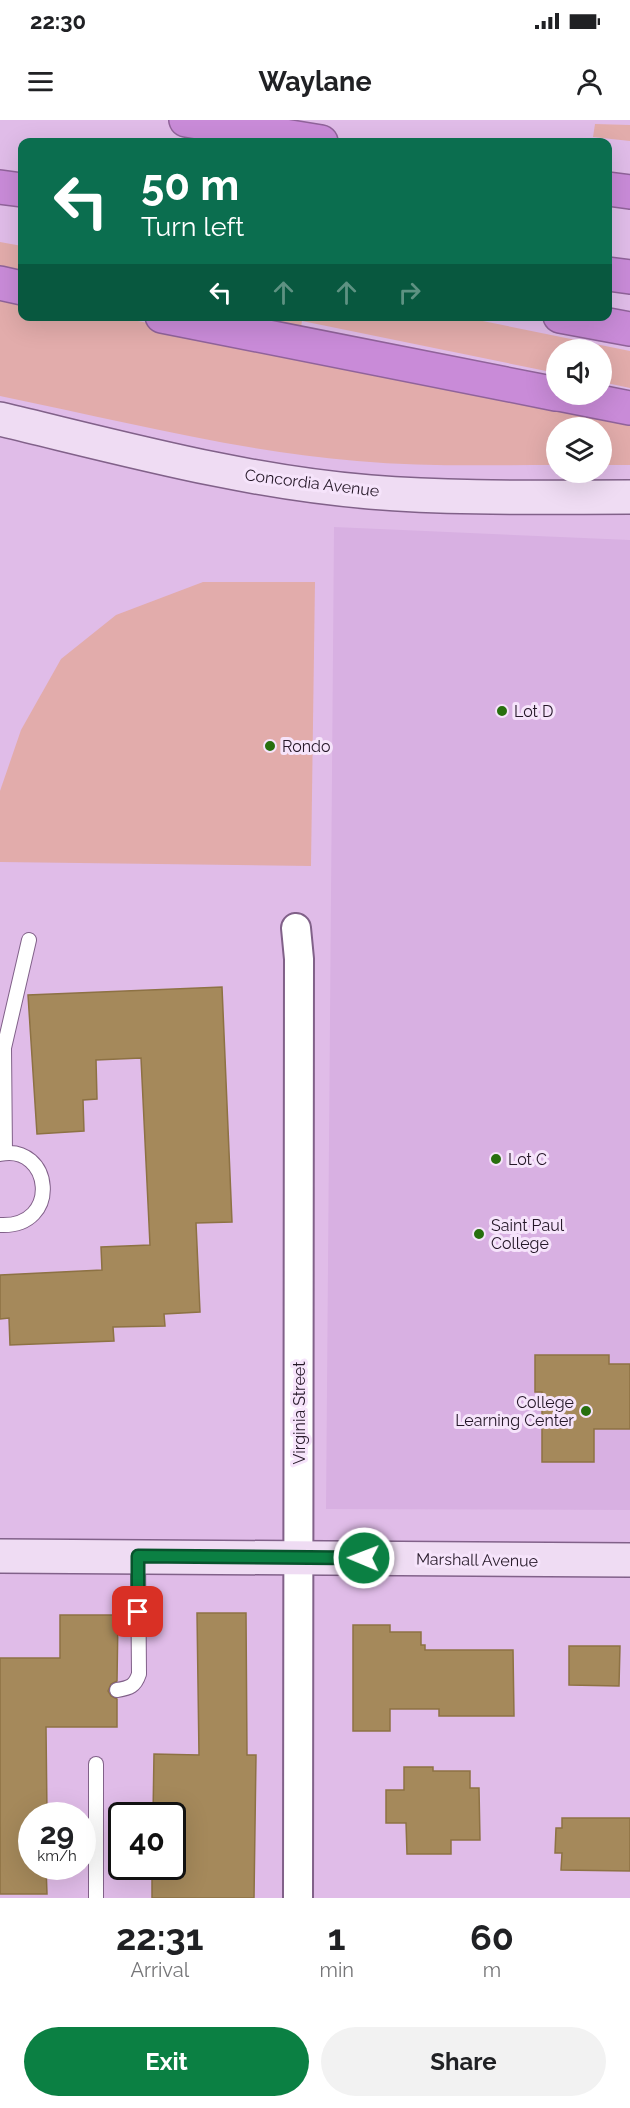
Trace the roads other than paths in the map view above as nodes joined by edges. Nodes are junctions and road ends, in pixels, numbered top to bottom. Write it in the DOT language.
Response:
graph roads {
  1 [pos="186,120"];
  2 [pos="296,138"];
  3 [pos="0,187"];
  4 [pos="18,189"];
  5 [pos="612,275"];
  6 [pos="630,277"];
  7 [pos="0,283"];
  8 [pos="18,287"];
  9 [pos="187,321"];
  10 [pos="587,321"];
  11 [pos="630,329"];
  12 [pos="546,392"];
  13 [pos="612,404"];
  14 [pos="630,408"];
  15 [pos="0,419"];
  16 [pos="630,497"];
  17 [pos="296,928"];
  18 [pos="29,940"];
  19 [pos="2,1153"];
  20 [pos="0,1225"];
  21 [pos="0,1556"];
  22 [pos="138,1556"];
  23 [pos="299,1557"];
  24 [pos="630,1560"];
  25 [pos="117,1690"];
  26 [pos="96,1764"];
  27 [pos="96,1898"];
  28 [pos="298,1898"];
  1 -- 2 [label="highway"];
  3 -- 4 [label="highway"];
  5 -- 6 [label="highway"];
  7 -- 8 [label="highway"];
  9 -- 12 [label="highway"];
  10 -- 11 [label="highway"];
  13 -- 14 [label="highway"];
  15 -- 16 [label="street, Concordia Avenue"];
  17 -- 23 [label="street, Virginia Street"];
  18 -- 19 [label="lane"];
  19 -- 20 [label="lane"];
  21 -- 22 [label="street, Marshall Avenue"];
  22 -- 23 [label="street, Marshall Avenue"];
  22 -- 25 [label="lane"];
  23 -- 24 [label="street, Marshall Avenue"];
  23 -- 28 [label="street, Virginia Street"];
  26 -- 27 [label="lane"];
}
